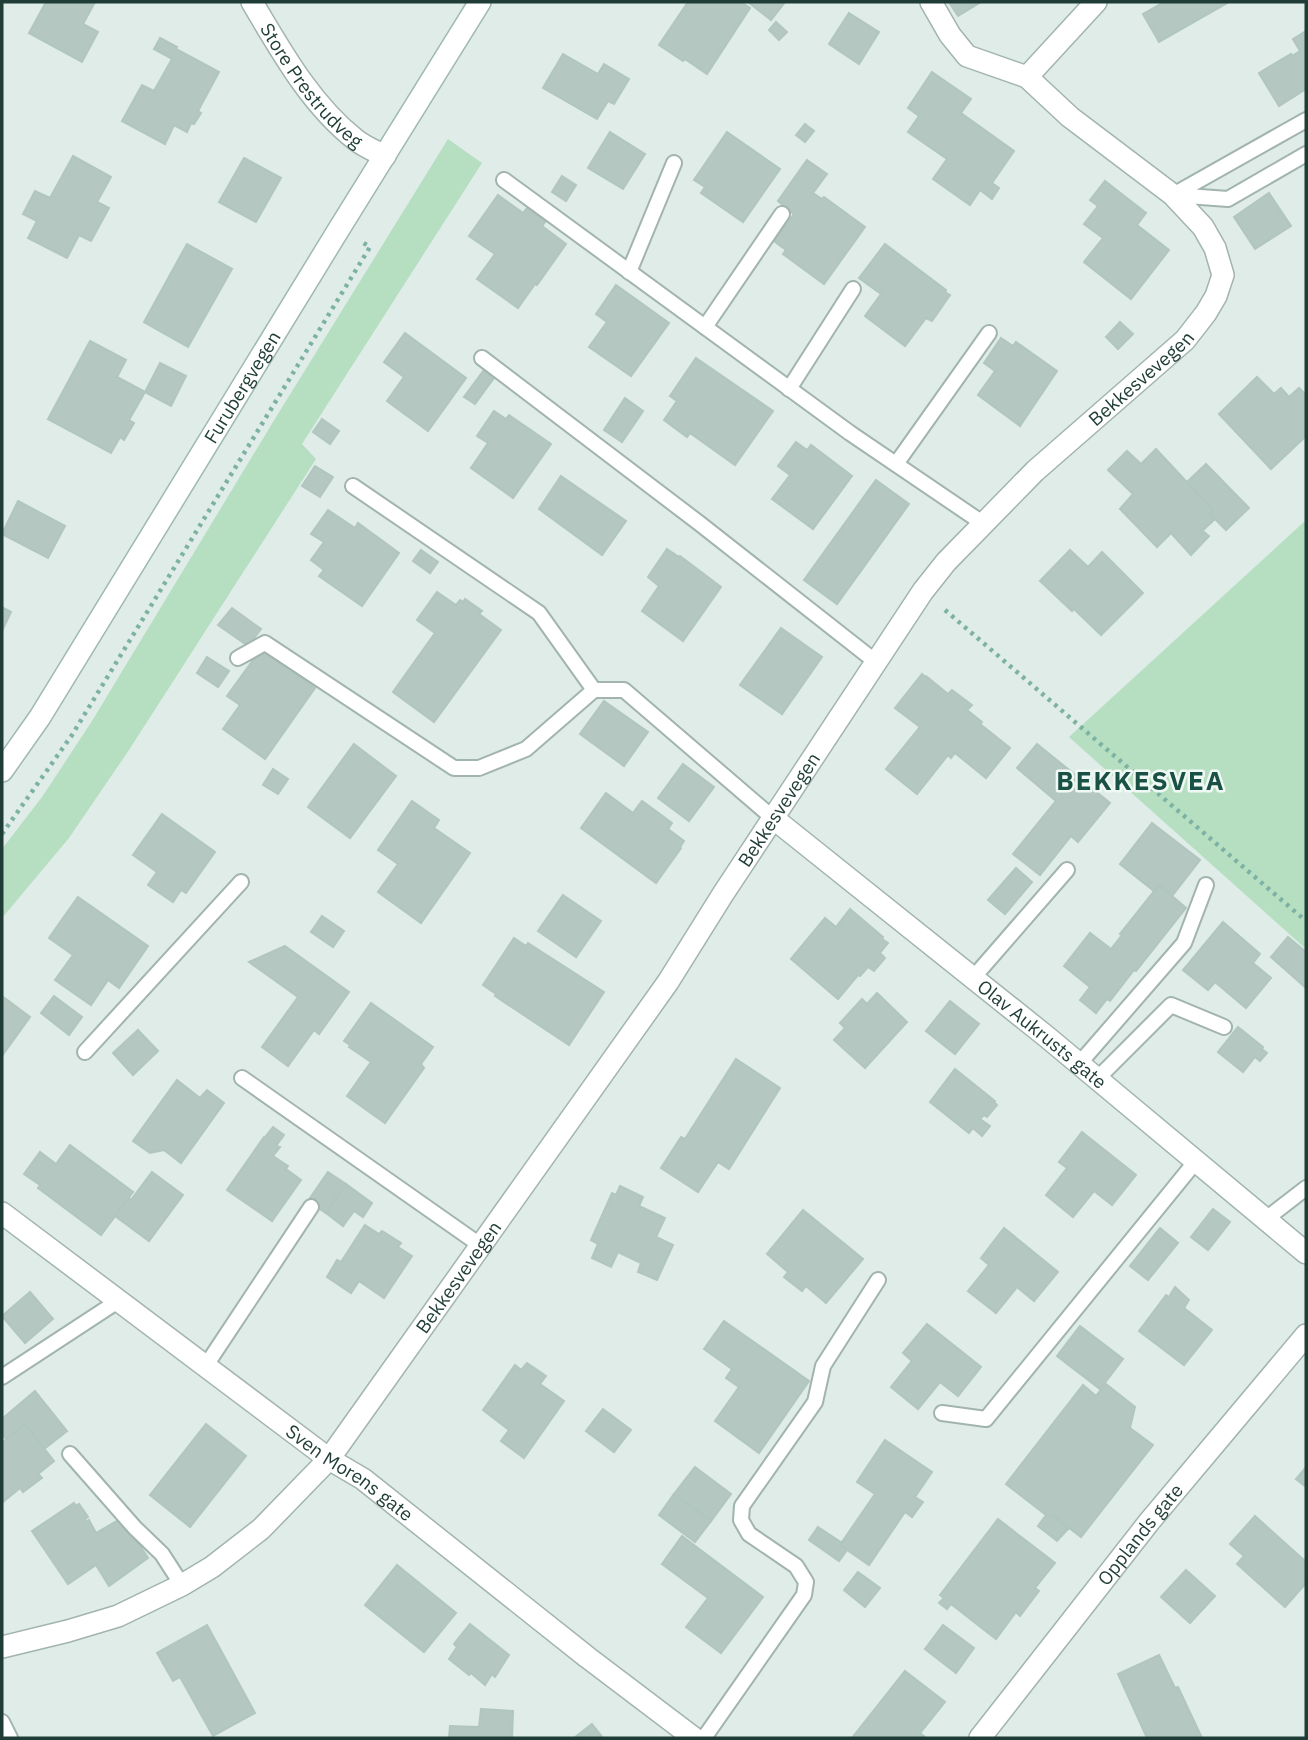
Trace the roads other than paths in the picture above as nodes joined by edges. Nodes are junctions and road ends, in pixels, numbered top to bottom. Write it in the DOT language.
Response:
graph roads {
  1 [pos="252,2"];
  2 [pos="480,2"];
  3 [pos="931,2"];
  4 [pos="1096,2"];
  5 [pos="1027,76"];
  6 [pos="1306,120"];
  7 [pos="1306,153"];
  8 [pos="385,156"];
  9 [pos="674,163"];
  10 [pos="504,180"];
  11 [pos="1173,195"];
  12 [pos="782,214"];
  13 [pos="629,272"];
  14 [pos="853,289"];
  15 [pos="705,327"];
  16 [pos="989,333"];
  17 [pos="482,358"];
  18 [pos="789,389"];
  19 [pos="896,464"];
  20 [pos="353,486"];
  21 [pos="984,523"];
  22 [pos="238,658"];
  23 [pos="876,662"];
  24 [pos="594,690"];
  25 [pos="2,771"];
  26 [pos="773,818"];
  27 [pos="1067,870"];
  28 [pos="242,882"];
  29 [pos="1206,885"];
  30 [pos="973,978"];
  31 [pos="1224,1027"];
  32 [pos="85,1052"];
  33 [pos="1079,1064"];
  34 [pos="242,1078"];
  35 [pos="1097,1079"];
  36 [pos="1196,1161"];
  37 [pos="1306,1188"];
  38 [pos="312,1207"];
  39 [pos="2,1213"];
  40 [pos="1266,1219"];
  41 [pos="480,1245"];
  42 [pos="1306,1253"];
  43 [pos="878,1280"];
  44 [pos="118,1301"];
  45 [pos="1306,1335"];
  46 [pos="205,1367"];
  47 [pos="2,1377"];
  48 [pos="942,1413"];
  49 [pos="70,1454"];
  50 [pos="329,1459"];
  51 [pos="182,1585"];
  52 [pos="2,1647"];
  53 [pos="2,1722"];
  54 [pos="10,1738"];
  55 [pos="694,1738"];
  56 [pos="704,1738"];
  57 [pos="980,1738"];
  1 -- 8 [label="street, Store Prestrudveg"];
  2 -- 8 [label="street, Furubergvegen"];
  3 -- 5 [label="street, Bekkesvevegen"];
  4 -- 5 [label="street"];
  5 -- 11 [label="street, Bekkesvevegen"];
  6 -- 11 [label="lane"];
  7 -- 11 [label="lane"];
  8 -- 25 [label="street, Furubergvegen"];
  9 -- 13 [label="lane"];
  10 -- 13 [label="lane"];
  11 -- 21 [label="street, Bekkesvevegen"];
  12 -- 15 [label="lane"];
  13 -- 15 [label="lane"];
  14 -- 18 [label="lane"];
  15 -- 18 [label="lane"];
  16 -- 19 [label="lane"];
  17 -- 23 [label="lane"];
  18 -- 19 [label="lane"];
  19 -- 21 [label="lane"];
  20 -- 24 [label="lane"];
  21 -- 23 [label="street, Bekkesvevegen"];
  22 -- 24 [label="lane"];
  23 -- 26 [label="street, Bekkesvevegen"];
  24 -- 26 [label="lane"];
  26 -- 30 [label="street, Olav Aukrusts gate"];
  26 -- 41 [label="street, Bekkesvevegen"];
  27 -- 30 [label="lane"];
  28 -- 32 [label="lane"];
  29 -- 33 [label="lane"];
  30 -- 33 [label="street, Olav Aukrusts gate"];
  31 -- 35 [label="lane"];
  33 -- 35 [label="street, Olav Aukrusts gate"];
  34 -- 41 [label="lane"];
  35 -- 36 [label="street, Olav Aukrusts gate"];
  36 -- 40 [label="street, Olav Aukrusts gate"];
  36 -- 48 [label="lane"];
  37 -- 40 [label="lane"];
  38 -- 46 [label="lane"];
  39 -- 44 [label="street, Sven Morens gate"];
  40 -- 42 [label="street, Olav Aukrusts gate"];
  41 -- 50 [label="street, Bekkesvevegen"];
  43 -- 56 [label="lane"];
  44 -- 46 [label="street, Sven Morens gate"];
  44 -- 47 [label="lane"];
  45 -- 57 [label="street, Opplands gate"];
  46 -- 50 [label="street, Sven Morens gate"];
  49 -- 51 [label="lane"];
  50 -- 51 [label="street, Bekkesvevegen"];
  50 -- 55 [label="street, Sven Morens gate"];
  51 -- 52 [label="street, Bekkesvevegen"];
  53 -- 54 [label="lane"];
}
